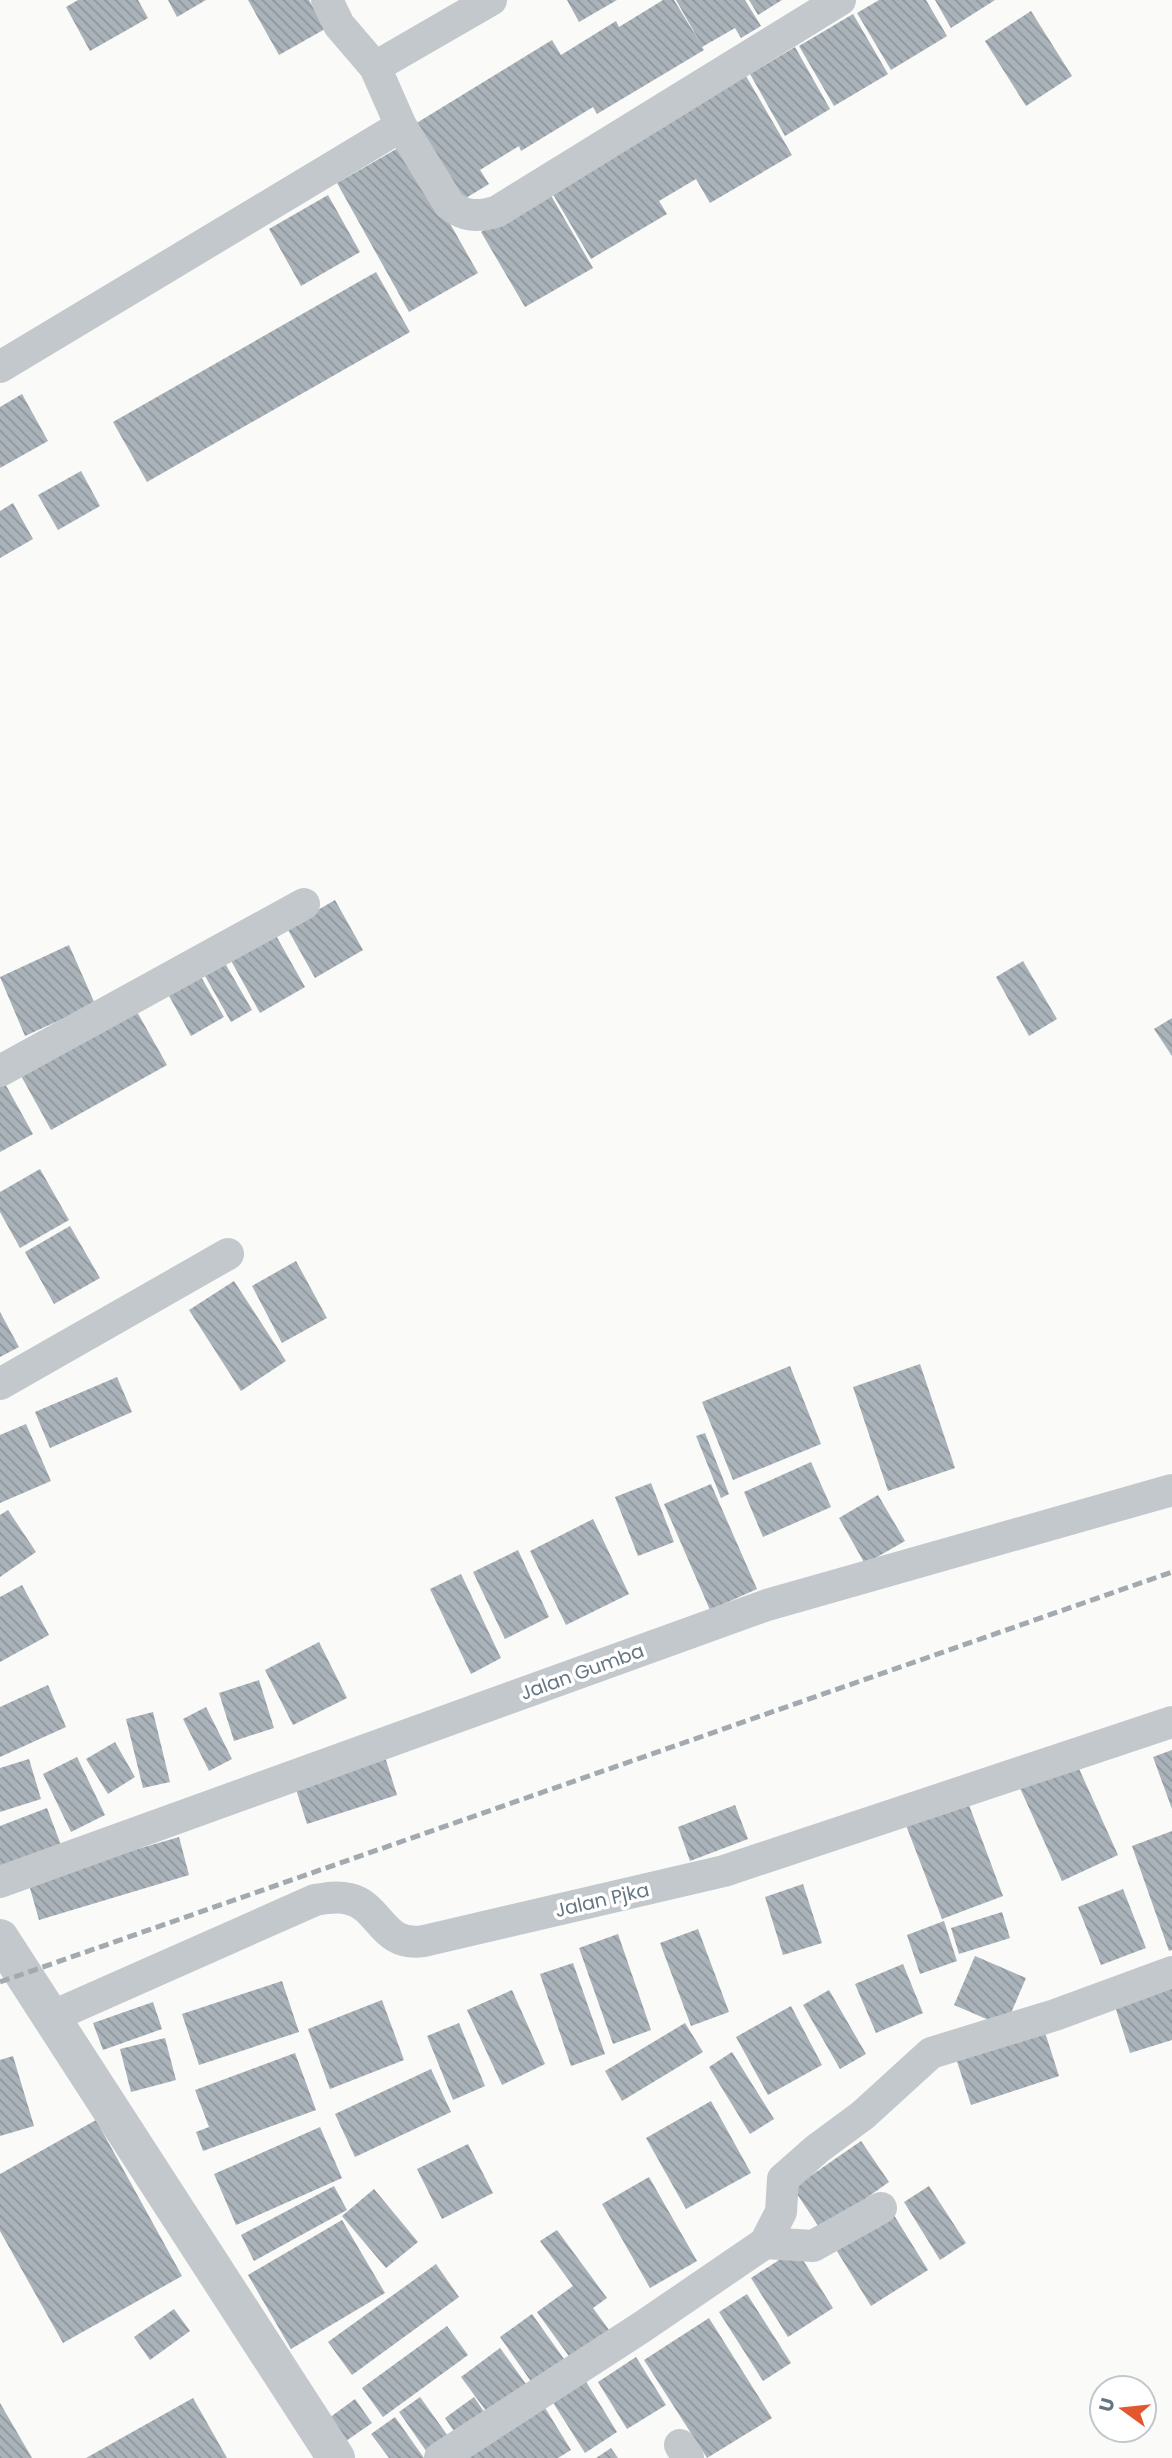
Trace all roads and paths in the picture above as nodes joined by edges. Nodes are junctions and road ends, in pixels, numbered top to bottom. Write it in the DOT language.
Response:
graph roads {
  1 [pos="327,0"];
  2 [pos="491,0"];
  3 [pos="840,0"];
  4 [pos="375,68"];
  5 [pos="401,126"];
  6 [pos="0,367"];
  7 [pos="304,904"];
  8 [pos="0,1071"];
  9 [pos="229,1254"];
  10 [pos="0,1384"];
  11 [pos="1172,1490"];
  12 [pos="1172,1722"];
  13 [pos="0,1882"];
  14 [pos="0,1938"];
  15 [pos="1172,1972"];
  16 [pos="51,2017"];
  17 [pos="881,2208"];
  18 [pos="765,2243"];
  19 [pos="336,2458"];
  20 [pos="440,2458"];
  1 -- 4 [label="street"];
  2 -- 4 [label="street"];
  3 -- 5 [label="street"];
  4 -- 5 [label="street"];
  5 -- 6 [label="street"];
  7 -- 8 [label="street"];
  9 -- 10 [label="street"];
  11 -- 13 [label="street, Jalan Gumba"];
  12 -- 16 [label="street, Jalan Pjka"];
  14 -- 16 [label="street"];
  15 -- 18 [label="street"];
  16 -- 19 [label="street"];
  17 -- 18 [label="street"];
  18 -- 20 [label="street"];
}
